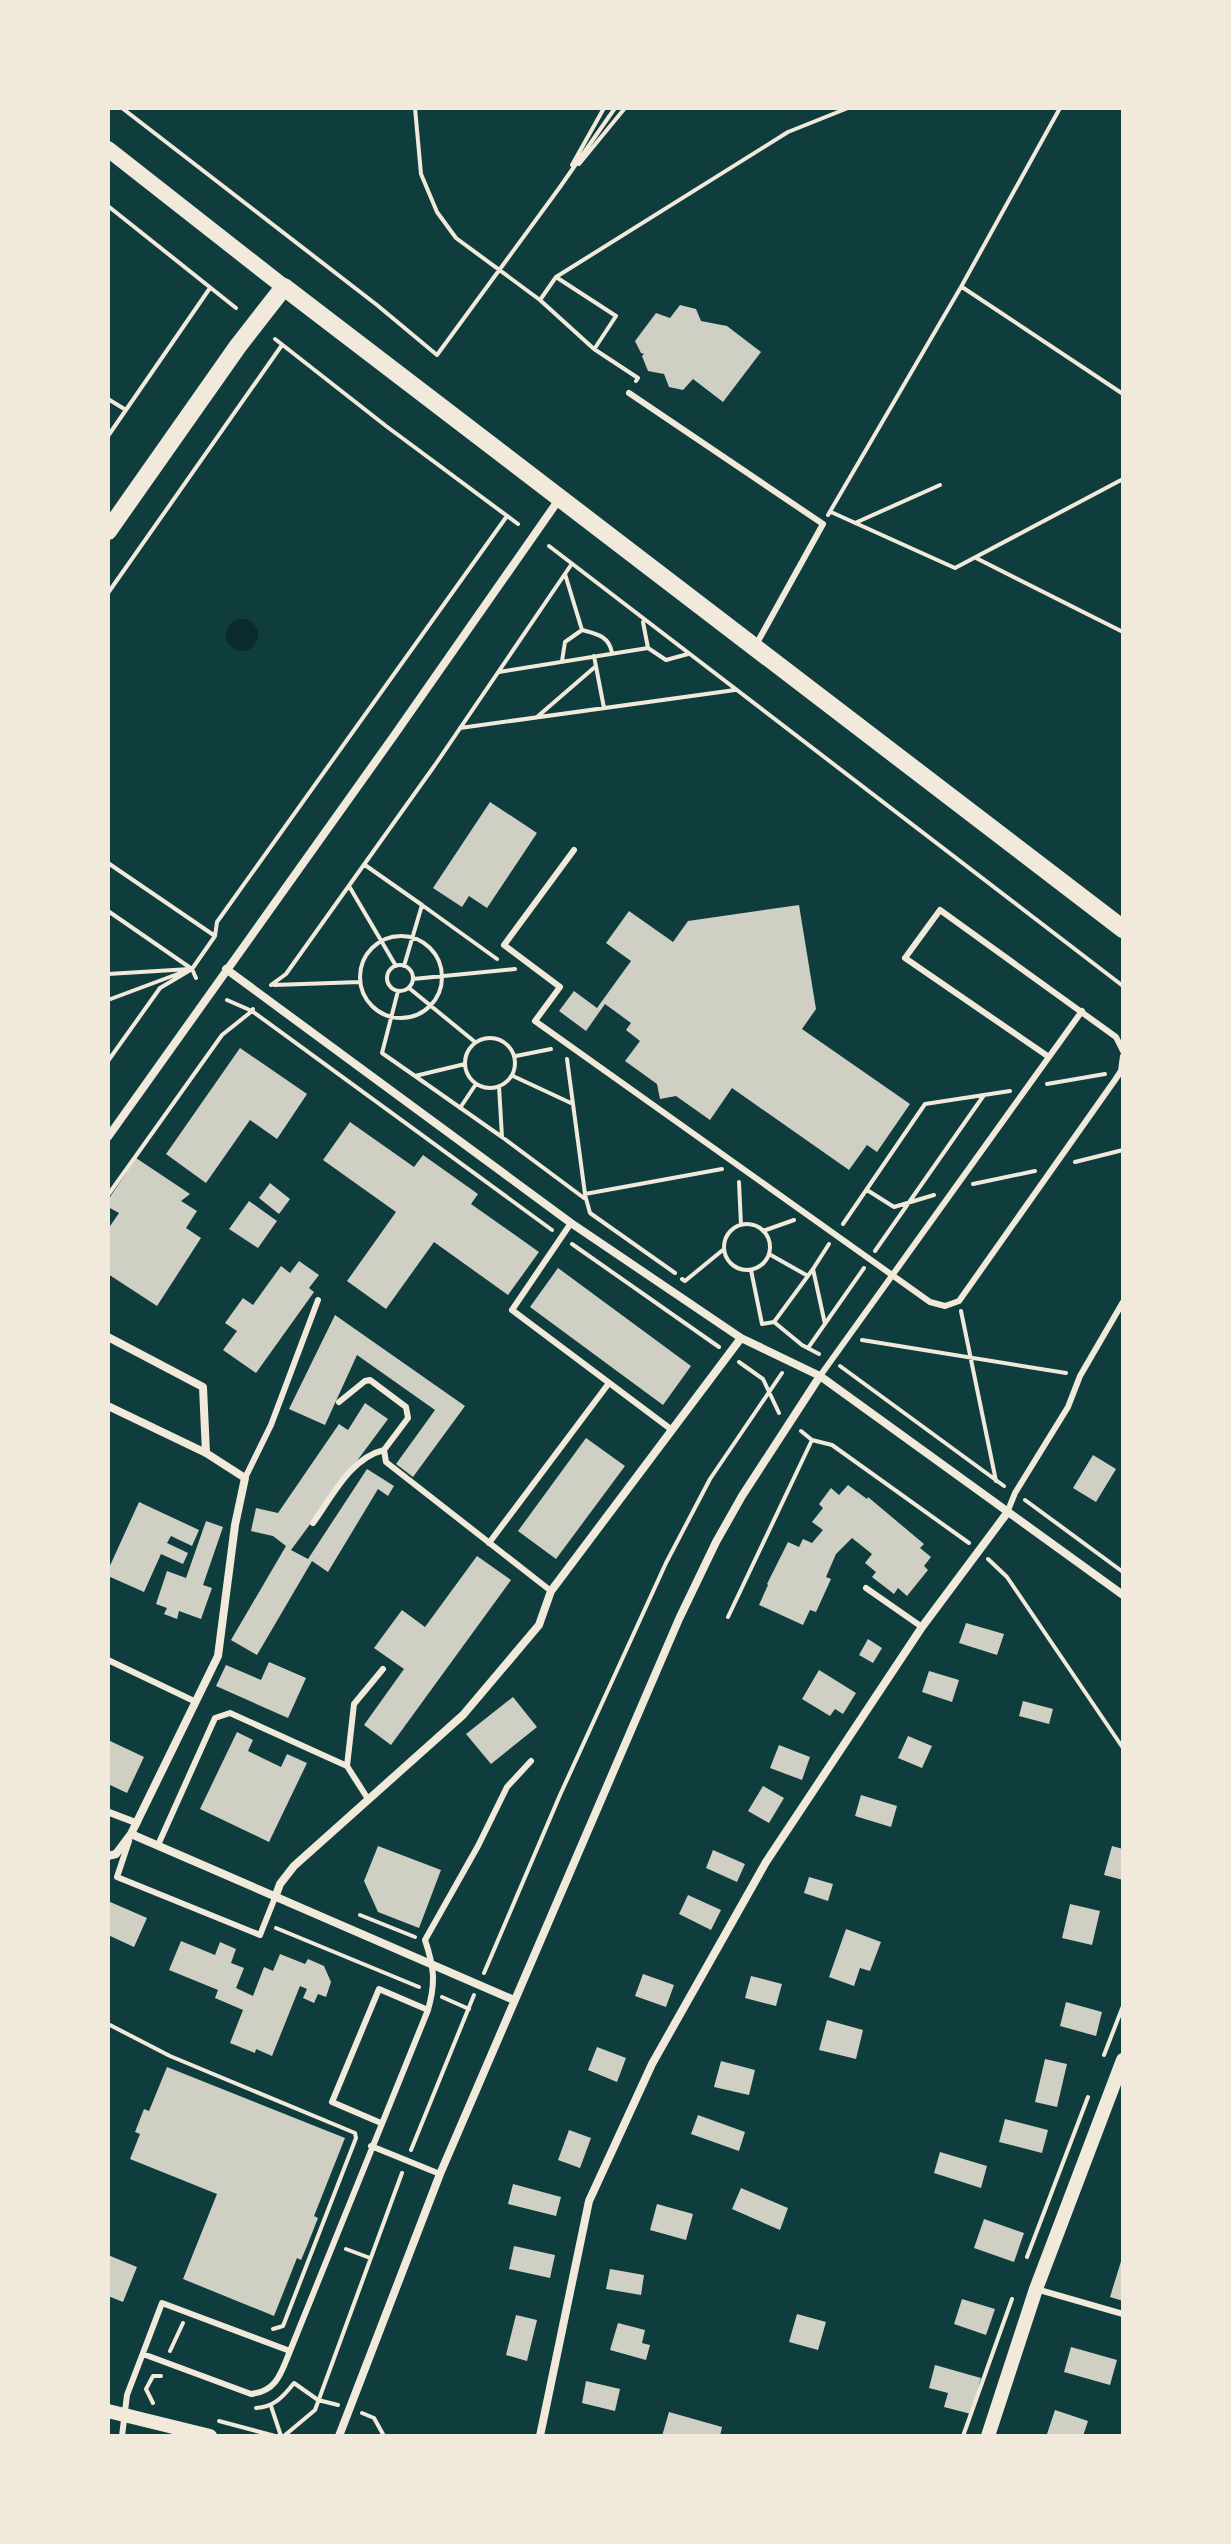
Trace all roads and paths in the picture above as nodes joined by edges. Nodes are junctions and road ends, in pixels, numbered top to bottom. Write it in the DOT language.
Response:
graph roads {
  1 [pos="122,108"];
  2 [pos="415,108"];
  3 [pos="604,108"];
  4 [pos="615,108"];
  5 [pos="625,108"];
  6 [pos="848,108"];
  7 [pos="1060,108"];
  8 [pos="108,149"];
  9 [pos="560,187"];
  10 [pos="108,206"];
  11 [pos="499,269"];
  12 [pos="556,277"];
  13 [pos="284,287"];
  14 [pos="961,287"];
  15 [pos="210,288"];
  16 [pos="540,300"];
  17 [pos="236,308"];
  18 [pos="275,339"];
  19 [pos="282,345"];
  20 [pos="594,349"];
  21 [pos="629,393"];
  22 [pos="1123,394"];
  23 [pos="108,399"];
  24 [pos="126,410"];
  25 [pos="108,436"];
  26 [pos="1123,479"];
  27 [pos="940,485"];
  28 [pos="560,497"];
  29 [pos="830,512"];
  30 [pos="507,516"];
  31 [pos="855,523"];
  32 [pos="518,524"];
  33 [pos="823,524"];
  34 [pos="108,531"];
  35 [pos="549,546"];
  36 [pos="976,558"];
  37 [pos="571,565"];
  38 [pos="565,574"];
  39 [pos="108,593"];
  40 [pos="643,619"];
  41 [pos="582,630"];
  42 [pos="1123,632"];
  43 [pos="755,646"];
  44 [pos="648,648"];
  45 [pos="612,653"];
  46 [pos="688,654"];
  47 [pos="594,656"];
  48 [pos="562,661"];
  49 [pos="596,666"];
  50 [pos="499,672"];
  51 [pos="735,690"];
  52 [pos="604,708"];
  53 [pos="535,718"];
  54 [pos="460,728"];
  55 [pos="574,850"];
  56 [pos="108,863"];
  57 [pos="364,864"];
  58 [pos="349,886"];
  59 [pos="422,905"];
  60 [pos="108,911"];
  61 [pos="1123,929"];
  62 [pos="215,936"];
  63 [pos="412,938"];
  64 [pos="382,941"];
  65 [pos="396,966"];
  66 [pos="404,966"];
  67 [pos="534,967"];
  68 [pos="192,969"];
  69 [pos="226,969"];
  70 [pos="512,970"];
  71 [pos="108,974"];
  72 [pos="196,978"];
  73 [pos="442,978"];
  74 [pos="413,979"];
  75 [pos="360,982"];
  76 [pos="1123,986"];
  77 [pos="409,988"];
  78 [pos="398,991"];
  79 [pos="108,1000"];
  80 [pos="227,1000"];
  81 [pos="430,1006"];
  82 [pos="252,1011"];
  83 [pos="1082,1011"];
  84 [pos="391,1018"];
  85 [pos="475,1042"];
  86 [pos="564,1044"];
  87 [pos="1123,1054"];
  88 [pos="515,1057"];
  89 [pos="1049,1057"];
  90 [pos="108,1061"];
  91 [pos="465,1064"];
  92 [pos="1121,1071"];
  93 [pos="415,1076"];
  94 [pos="512,1076"];
  95 [pos="476,1084"];
  96 [pos="499,1086"];
  97 [pos="1027,1088"];
  98 [pos="984,1095"];
  99 [pos="573,1104"];
  100 [pos="460,1108"];
  101 [pos="108,1137"];
  102 [pos="502,1137"];
  103 [pos="1123,1150"];
  104 [pos="738,1166"];
  105 [pos="1055,1166"];
  106 [pos="955,1188"];
  107 [pos="867,1190"];
  108 [pos="108,1195"];
  109 [pos="586,1197"];
  110 [pos="907,1203"];
  111 [pos="808,1216"];
  112 [pos="571,1223"];
  113 [pos="741,1225"];
  114 [pos="763,1231"];
  115 [pos="835,1235"];
  116 [pos="561,1236"];
  117 [pos="724,1249"];
  118 [pos="769,1254"];
  119 [pos="869,1260"];
  120 [pos="813,1269"];
  121 [pos="751,1270"];
  122 [pos="808,1276"];
  123 [pos="892,1276"];
  124 [pos="318,1300"];
  125 [pos="959,1301"];
  126 [pos="1123,1302"];
  127 [pos="774,1322"];
  128 [pos="825,1324"];
  129 [pos="108,1337"];
  130 [pos="741,1338"];
  131 [pos="848,1338"];
  132 [pos="802,1345"];
  133 [pos="808,1348"];
  134 [pos="729,1354"];
  135 [pos="971,1356"];
  136 [pos="791,1360"];
  137 [pos="832,1360"];
  138 [pos="820,1376"];
  139 [pos="1080,1376"];
  140 [pos="609,1383"];
  141 [pos="769,1391"];
  142 [pos="339,1402"];
  143 [pos="108,1406"];
  144 [pos="791,1424"];
  145 [pos="672,1430"];
  146 [pos="812,1440"];
  147 [pos="384,1450"];
  148 [pos="206,1453"];
  149 [pos="245,1478"];
  150 [pos="996,1481"];
  151 [pos="1015,1493"];
  152 [pos="1007,1513"];
  153 [pos="313,1523"];
  154 [pos="489,1543"];
  155 [pos="977,1550"];
  156 [pos="1123,1572"];
  157 [pos="866,1588"];
  158 [pos="551,1591"];
  159 [pos="1123,1595"];
  160 [pos="728,1617"];
  161 [pos="922,1627"];
  162 [pos="108,1660"];
  163 [pos="383,1669"];
  164 [pos="194,1701"];
  165 [pos="1123,1748"];
  166 [pos="531,1761"];
  167 [pos="347,1766"];
  168 [pos="368,1799"];
  169 [pos="108,1812"];
  170 [pos="137,1823"];
  171 [pos="131,1834"];
  172 [pos="158,1845"];
  173 [pos="108,1856"];
  174 [pos="276,1895"];
  175 [pos="434,1966"];
  176 [pos="479,1985"];
  177 [pos="514,2000"];
  178 [pos="428,2010"];
  179 [pos="108,2024"];
  180 [pos="1123,2060"];
  181 [pos="381,2123"];
  182 [pos="371,2146"];
  183 [pos="407,2160"];
  184 [pos="440,2174"];
  185 [pos="307,2246"];
  186 [pos="313,2248"];
  187 [pos="1036,2289"];
  188 [pos="190,2314"];
  189 [pos="1123,2314"];
  190 [pos="273,2329"];
  191 [pos="290,2351"];
  192 [pos="143,2354"];
  193 [pos="165,2362"];
  194 [pos="175,2381"];
  195 [pos="318,2400"];
  196 [pos="152,2403"];
  197 [pos="271,2406"];
  198 [pos="247,2407"];
  199 [pos="108,2411"];
  200 [pos="125,2416"];
  201 [pos="214,2419"];
  202 [pos="122,2436"];
  203 [pos="209,2436"];
  204 [pos="275,2436"];
  205 [pos="283,2436"];
  206 [pos="339,2436"];
  207 [pos="540,2436"];
  208 [pos="988,2436"];
  1 -- 11 [label="path"];
  2 -- 11 [label="path"];
  3 -- 9 [label="path"];
  4 -- 9 [label="path"];
  5 -- 9 [label="path"];
  6 -- 12 [label="path"];
  7 -- 14 [label="path"];
  8 -- 13 [label="main road"];
  9 -- 11 [label="path"];
  10 -- 15 [label="path"];
  11 -- 16 [label="path"];
  12 -- 16 [label="path"];
  12 -- 20 [label="path"];
  13 -- 28 [label="main road"];
  13 -- 34 [label="main road"];
  14 -- 22 [label="path"];
  14 -- 29 [label="path"];
  15 -- 17 [label="path"];
  15 -- 24 [label="path"];
  16 -- 20 [label="path"];
  18 -- 19 [label="path"];
  19 -- 30 [label="path"];
  19 -- 39 [label="path"];
  20 -- 21 [label="path"];
  21 -- 33 [label="lane"];
  23 -- 24 [label="path"];
  24 -- 25 [label="path"];
  26 -- 36 [label="path"];
  27 -- 31 [label="path"];
  28 -- 43 [label="main road"];
  28 -- 69 [label="street"];
  29 -- 31 [label="path"];
  29 -- 33 [label="path"];
  30 -- 32 [label="path"];
  30 -- 62 [label="path"];
  31 -- 36 [label="path"];
  33 -- 43 [label="lane"];
  35 -- 37 [label="path"];
  36 -- 42 [label="path"];
  37 -- 38 [label="path"];
  37 -- 40 [label="path"];
  38 -- 41 [label="path"];
  38 -- 50 [label="path"];
  40 -- 44 [label="path"];
  40 -- 46 [label="path"];
  41 -- 45 [label="path"];
  41 -- 48 [label="path"];
  43 -- 61 [label="main road"];
  44 -- 45 [label="path"];
  44 -- 46 [label="path"];
  45 -- 47 [label="path"];
  46 -- 51 [label="path"];
  47 -- 48 [label="path"];
  47 -- 49 [label="path"];
  48 -- 50 [label="path"];
  49 -- 52 [label="path"];
  49 -- 53 [label="path"];
  50 -- 54 [label="path"];
  51 -- 52 [label="path"];
  51 -- 76 [label="path"];
  52 -- 53 [label="path"];
  53 -- 54 [label="path"];
  54 -- 57 [label="path"];
  55 -- 67 [label="lane"];
  56 -- 62 [label="path"];
  57 -- 58 [label="path"];
  57 -- 59 [label="path"];
  58 -- 64 [label="path"];
  58 -- 75 [label="path"];
  59 -- 63 [label="path"];
  59 -- 70 [label="path"];
  60 -- 68 [label="path"];
  62 -- 68 [label="path"];
  63 -- 64 [label="path"];
  63 -- 66 [label="path"];
  63 -- 73 [label="path"];
  64 -- 65 [label="path"];
  64 -- 75 [label="path"];
  65 -- 66 [label="path"];
  65 -- 78 [label="path"];
  66 -- 74 [label="path"];
  67 -- 70 [label="path"];
  67 -- 86 [label="lane"];
  68 -- 71 [label="path"];
  68 -- 72 [label="path"];
  68 -- 79 [label="path"];
  68 -- 90 [label="path"];
  69 -- 101 [label="street"];
  69 -- 112 [label="street"];
  70 -- 73 [label="path"];
  73 -- 74 [label="path"];
  73 -- 81 [label="path"];
  74 -- 77 [label="path"];
  75 -- 84 [label="path"];
  77 -- 78 [label="path"];
  77 -- 81 [label="path"];
  78 -- 84 [label="path"];
  80 -- 82 [label="path"];
  81 -- 84 [label="path"];
  81 -- 85 [label="path"];
  82 -- 108 [label="path"];
  82 -- 116 [label="path"];
  83 -- 87 [label="lane"];
  83 -- 89 [label="lane"];
  83 -- 89 [label="lane"];
  84 -- 93 [label="path"];
  85 -- 88 [label="path"];
  85 -- 91 [label="path"];
  86 -- 88 [label="path"];
  86 -- 99 [label="path"];
  86 -- 104 [label="lane"];
  87 -- 92 [label="lane"];
  88 -- 94 [label="path"];
  89 -- 97 [label="lane"];
  91 -- 93 [label="path"];
  91 -- 95 [label="path"];
  92 -- 97 [label="path"];
  92 -- 105 [label="lane"];
  93 -- 100 [label="path"];
  94 -- 96 [label="path"];
  94 -- 99 [label="path"];
  95 -- 96 [label="path"];
  95 -- 100 [label="path"];
  96 -- 102 [label="path"];
  97 -- 98 [label="path"];
  97 -- 106 [label="lane"];
  98 -- 107 [label="path"];
  98 -- 110 [label="path"];
  99 -- 109 [label="path"];
  100 -- 102 [label="path"];
  102 -- 109 [label="path"];
  103 -- 105 [label="path"];
  104 -- 109 [label="path"];
  104 -- 111 [label="lane"];
  104 -- 113 [label="path"];
  105 -- 106 [label="path"];
  105 -- 125 [label="lane"];
  106 -- 110 [label="path"];
  106 -- 123 [label="lane"];
  107 -- 110 [label="path"];
  107 -- 115 [label="path"];
  109 -- 117 [label="path"];
  110 -- 119 [label="path"];
  111 -- 114 [label="path"];
  111 -- 115 [label="lane"];
  112 -- 116 [label="lane"];
  112 -- 130 [label="street"];
  113 -- 114 [label="path"];
  113 -- 117 [label="path"];
  114 -- 118 [label="path"];
  115 -- 119 [label="lane"];
  115 -- 120 [label="path"];
  116 -- 134 [label="path"];
  116 -- 140 [label="lane"];
  117 -- 121 [label="path"];
  118 -- 121 [label="path"];
  118 -- 122 [label="path"];
  119 -- 123 [label="lane"];
  119 -- 128 [label="path"];
  120 -- 122 [label="path"];
  120 -- 128 [label="path"];
  121 -- 127 [label="path"];
  122 -- 127 [label="path"];
  123 -- 125 [label="lane"];
  123 -- 131 [label="lane"];
  124 -- 149 [label="lane"];
  125 -- 135 [label="path"];
  126 -- 139 [label="lane"];
  127 -- 132 [label="path"];
  128 -- 133 [label="path"];
  129 -- 148 [label="street"];
  130 -- 134 [label="street"];
  130 -- 136 [label="street"];
  131 -- 135 [label="path"];
  131 -- 137 [label="lane"];
  132 -- 133 [label="path"];
  132 -- 136 [label="path"];
  133 -- 137 [label="path"];
  134 -- 141 [label="path"];
  134 -- 145 [label="street"];
  135 -- 139 [label="path"];
  135 -- 150 [label="path"];
  136 -- 138 [label="street"];
  136 -- 141 [label="path"];
  137 -- 138 [label="lane"];
  137 -- 150 [label="path"];
  138 -- 144 [label="street"];
  138 -- 152 [label="street"];
  139 -- 151 [label="lane"];
  140 -- 145 [label="lane"];
  140 -- 154 [label="lane"];
  141 -- 144 [label="path"];
  141 -- 176 [label="path"];
  142 -- 147 [label="lane"];
  143 -- 148 [label="street"];
  144 -- 146 [label="path"];
  144 -- 177 [label="street"];
  145 -- 158 [label="street"];
  146 -- 155 [label="path"];
  146 -- 160 [label="path"];
  147 -- 153 [label="lane"];
  147 -- 154 [label="lane"];
  148 -- 149 [label="street"];
  149 -- 164 [label="street"];
  150 -- 151 [label="path"];
  151 -- 152 [label="lane"];
  151 -- 156 [label="path"];
  152 -- 155 [label="street"];
  152 -- 159 [label="street"];
  154 -- 158 [label="lane"];
  155 -- 161 [label="street"];
  155 -- 165 [label="path"];
  157 -- 161 [label="lane"];
  158 -- 168 [label="street"];
  161 -- 207 [label="street"];
  162 -- 164 [label="lane"];
  163 -- 167 [label="lane"];
  164 -- 170 [label="street"];
  166 -- 175 [label="lane"];
  167 -- 168 [label="lane"];
  167 -- 172 [label="lane"];
  168 -- 174 [label="street"];
  169 -- 170 [label="street"];
  170 -- 171 [label="street"];
  171 -- 172 [label="street"];
  171 -- 173 [label="street"];
  171 -- 174 [label="lane"];
  172 -- 174 [label="street"];
  174 -- 175 [label="street"];
  175 -- 176 [label="street"];
  175 -- 178 [label="lane"];
  176 -- 177 [label="street"];
  176 -- 183 [label="path"];
  177 -- 184 [label="street"];
  178 -- 181 [label="lane"];
  178 -- 181 [label="lane"];
  179 -- 186 [label="path"];
  180 -- 187 [label="street"];
  181 -- 182 [label="lane"];
  182 -- 183 [label="lane"];
  182 -- 191 [label="lane"];
  183 -- 184 [label="lane"];
  183 -- 195 [label="path"];
  184 -- 206 [label="street"];
  185 -- 186 [label="path"];
  186 -- 190 [label="path"];
  187 -- 189 [label="lane"];
  187 -- 208 [label="street"];
  188 -- 191 [label="lane"];
  188 -- 192 [label="lane"];
  188 -- 193 [label="path"];
  191 -- 193 [label="lane"];
  192 -- 193 [label="lane"];
  192 -- 200 [label="lane"];
  194 -- 196 [label="path"];
  195 -- 197 [label="path"];
  195 -- 205 [label="path"];
  197 -- 198 [label="path"];
  197 -- 205 [label="path"];
  199 -- 200 [label="street"];
  200 -- 202 [label="lane"];
  200 -- 203 [label="street"];
  201 -- 204 [label="path"];
}
